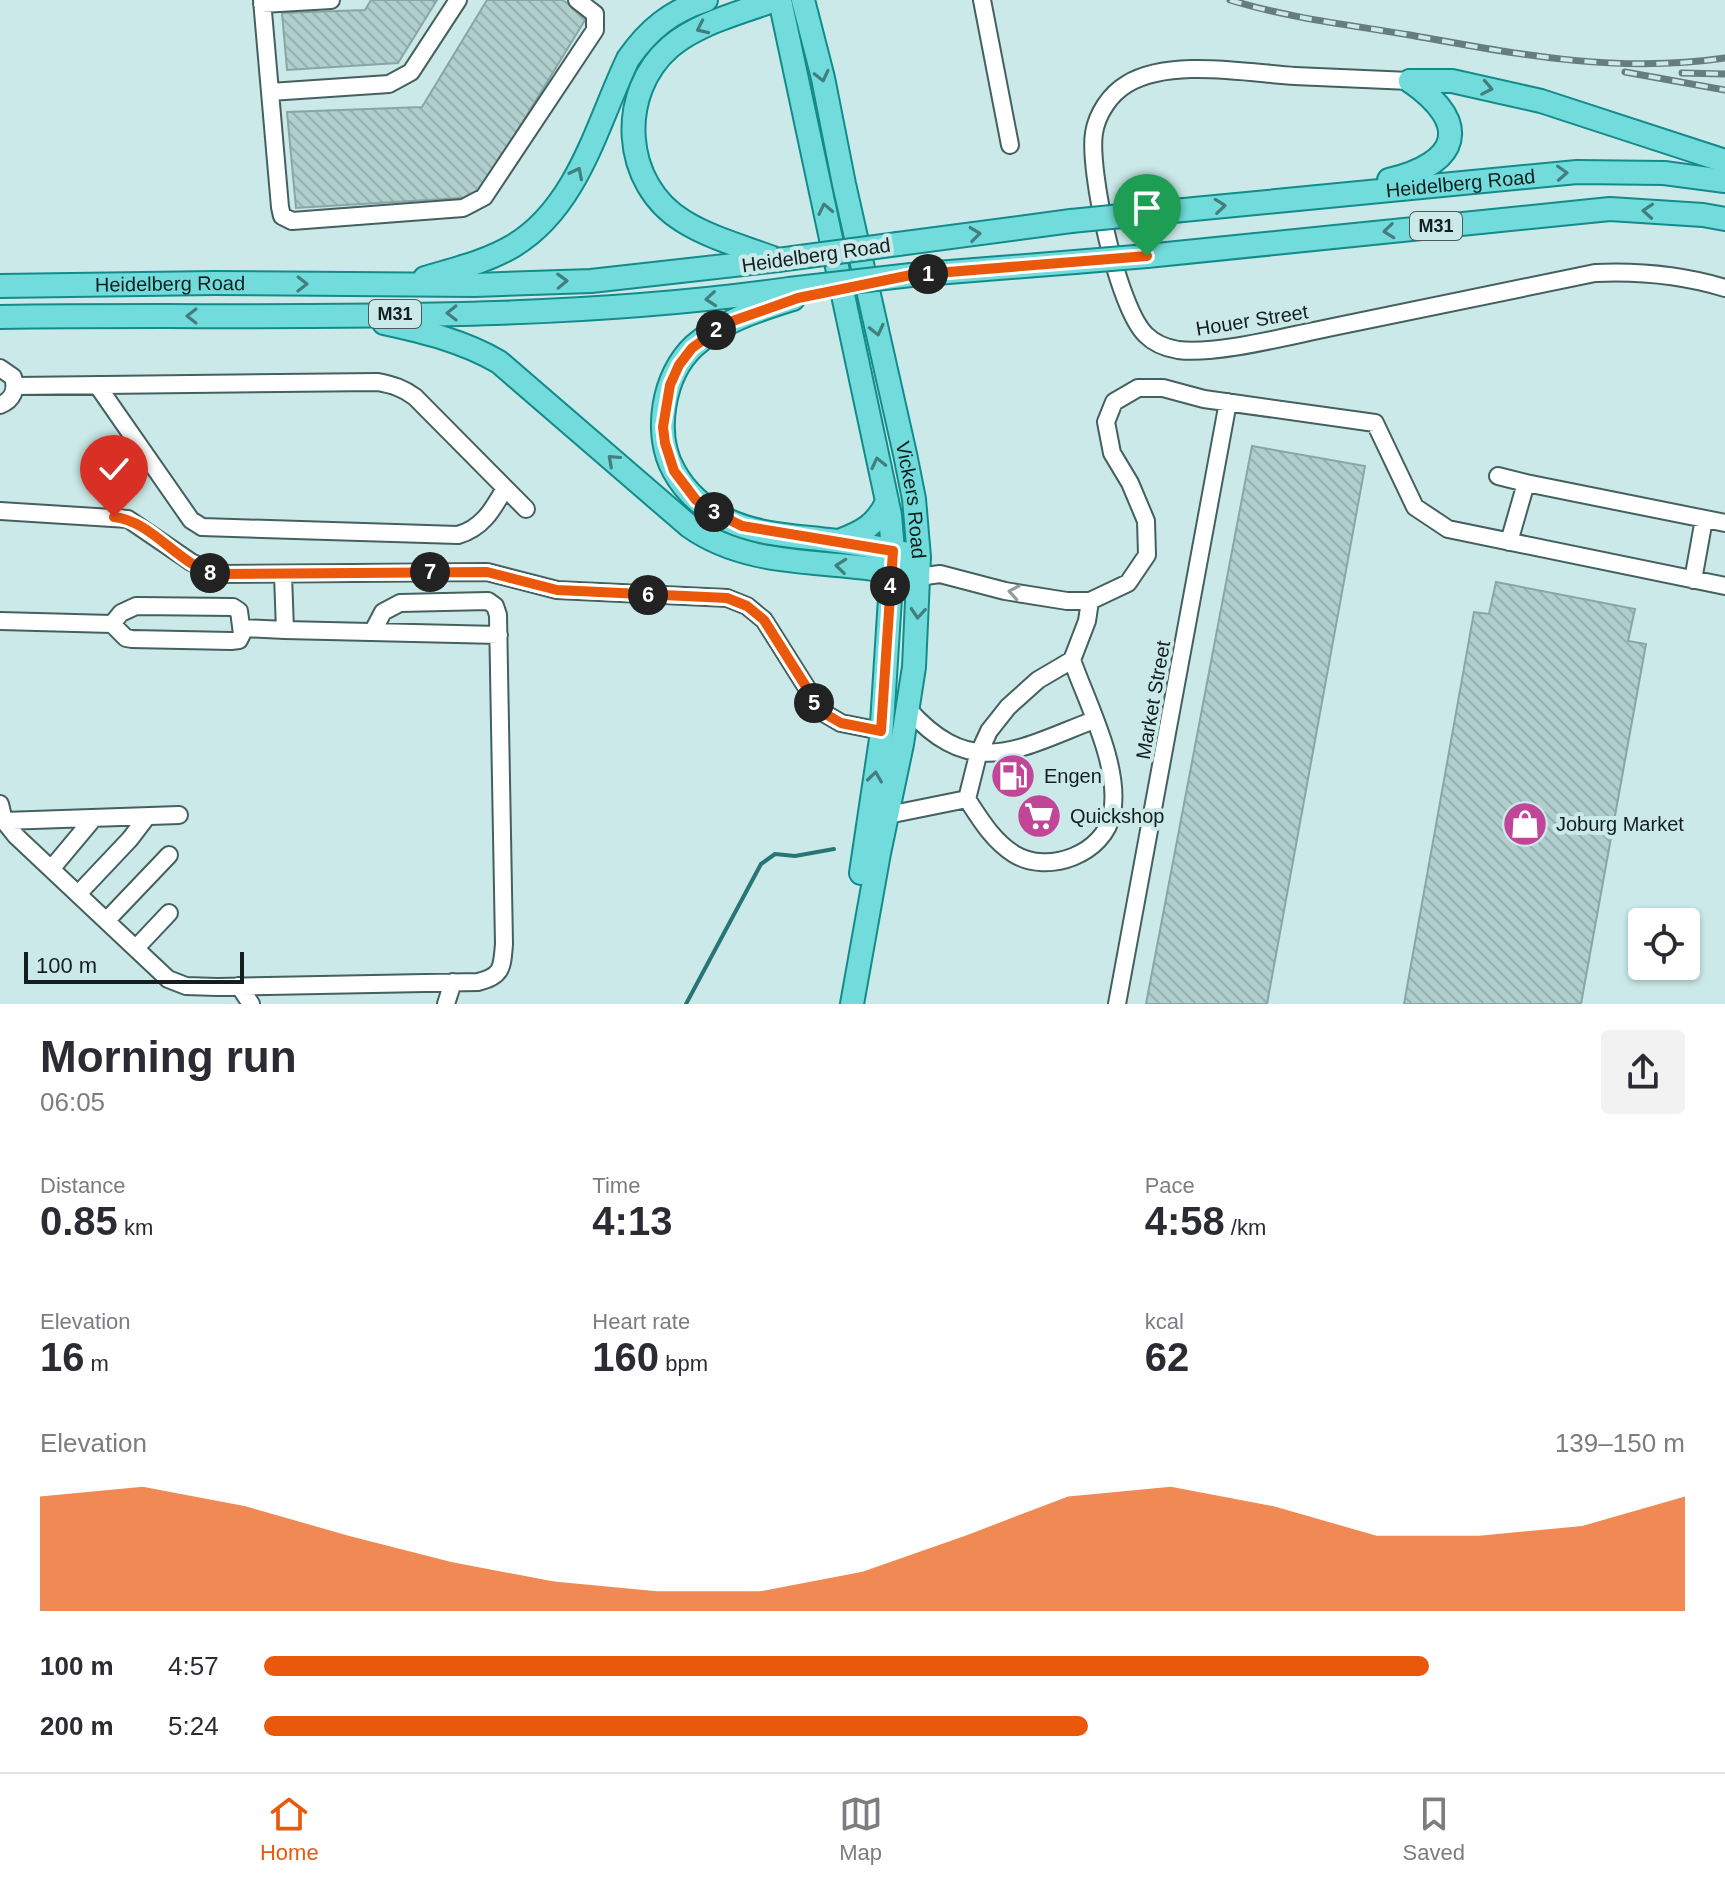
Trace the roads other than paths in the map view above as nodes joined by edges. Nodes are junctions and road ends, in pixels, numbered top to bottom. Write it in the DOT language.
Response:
graph roads {
  1 [pos="331,0"];
  2 [pos="458,0"];
  3 [pos="577,0"];
  4 [pos="706,0"];
  5 [pos="777,0"];
  6 [pos="803,0"];
  7 [pos="982,0"];
  8 [pos="262,2"];
  9 [pos="741,13"];
  10 [pos="790,46"];
  11 [pos="1410,81"];
  12 [pos="270,92"];
  13 [pos="1010,145"];
  14 [pos="1725,161"];
  15 [pos="1725,181"];
  16 [pos="1314,198"];
  17 [pos="1725,219"];
  18 [pos="778,260"];
  19 [pos="401,285"];
  20 [pos="0,286"];
  21 [pos="1725,288"];
  22 [pos="793,293"];
  23 [pos="344,315"];
  24 [pos="0,317"];
  25 [pos="0,368"];
  26 [pos="97,385"];
  27 [pos="15,386"];
  28 [pos="1228,402"];
  29 [pos="0,405"];
  30 [pos="1498,476"];
  31 [pos="1526,483"];
  32 [pos="505,488"];
  33 [pos="887,502"];
  34 [pos="526,509"];
  35 [pos="0,511"];
  36 [pos="1704,519"];
  37 [pos="1725,523"];
  38 [pos="838,541"];
  39 [pos="1509,542"];
  40 [pos="891,561"];
  41 [pos="926,569"];
  42 [pos="283,575"];
  43 [pos="1693,580"];
  44 [pos="1725,586"];
  45 [pos="1090,601"];
  46 [pos="0,621"];
  47 [pos="112,624"];
  48 [pos="242,628"];
  49 [pos="285,630"];
  50 [pos="373,631"];
  51 [pos="499,635"];
  52 [pos="1072,660"];
  53 [pos="908,709"];
  54 [pos="1094,720"];
  55 [pos="881,731"];
  56 [pos="978,755"];
  57 [pos="967,799"];
  58 [pos="2,812"];
  59 [pos="179,815"];
  60 [pos="888,815"];
  61 [pos="146,818"];
  62 [pos="93,819"];
  63 [pos="169,855"];
  64 [pos="52,868"];
  65 [pos="79,893"];
  66 [pos="169,913"];
  67 [pos="107,920"];
  68 [pos="136,948"];
  69 [pos="453,982"];
  70 [pos="239,986"];
  71 [pos="251,1004"];
  72 [pos="446,1004"];
  73 [pos="837,1004"];
  74 [pos="852,1004"];
  75 [pos="1117,1004"];
  1 -- 8 [label="street"];
  2 -- 12 [label="street"];
  3 -- 12 [label="street"];
  19 -- 4 [label="main road, one-way"];
  5 -- 9 [label="main road"];
  5 -- 10 [label="main road, Vickers Road"];
  6 -- 41 [label="main road, Vickers Road, one-way"];
  7 -- 13 [label="street"];
  8 -- 12 [label="street"];
  9 -- 10 [label="main road"];
  9 -- 18 [label="main road, one-way"];
  33 -- 10 [label="main road, Vickers Road, one-way"];
  11 -- 14 [label="main road, one-way"];
  11 -- 16 [label="main road"];
  11 -- 21 [label="street, Houer Street"];
  16 -- 15 [label="main road, Heidelberg Road / M31, one-way"];
  18 -- 16 [label="main road, Heidelberg Road / M31, one-way, bridge"];
  17 -- 22 [label="main road, Heidelberg Road / M31, one-way, bridge"];
  19 -- 18 [label="main road, Heidelberg Road / M31, one-way"];
  20 -- 19 [label="main road, Heidelberg Road / M31, one-way"];
  22 -- 23 [label="main road, Heidelberg Road / M31, one-way"];
  22 -- 38 [label="main road"];
  23 -- 24 [label="main road, Heidelberg Road / M31, one-way"];
  40 -- 23 [label="main road, one-way"];
  25 -- 27 [label="street"];
  26 -- 27 [label="street"];
  26 -- 32 [label="street"];
  26 -- 32 [label="street"];
  27 -- 29 [label="street"];
  28 -- 39 [label="street"];
  28 -- 45 [label="street"];
  28 -- 75 [label="street, Market Street"];
  30 -- 31 [label="street"];
  31 -- 36 [label="street"];
  31 -- 39 [label="street"];
  32 -- 34 [label="street"];
  33 -- 38 [label="main road"];
  33 -- 40 [label="main road, Vickers Road"];
  35 -- 42 [label="street"];
  36 -- 37 [label="street"];
  36 -- 43 [label="street"];
  38 -- 40 [label="main road"];
  39 -- 43 [label="street"];
  40 -- 41 [label="main road"];
  40 -- 55 [label="main road, Vickers Road"];
  45 -- 41 [label="street, one-way"];
  41 -- 53 [label="main road, Vickers Road, one-way"];
  42 -- 49 [label="street"];
  42 -- 55 [label="street"];
  43 -- 44 [label="street"];
  45 -- 52 [label="street"];
  46 -- 47 [label="street"];
  47 -- 48 [label="street"];
  47 -- 48 [label="street"];
  48 -- 49 [label="street"];
  49 -- 50 [label="street"];
  50 -- 51 [label="street"];
  50 -- 51 [label="street"];
  51 -- 69 [label="street"];
  52 -- 54 [label="street"];
  52 -- 56 [label="street"];
  53 -- 56 [label="street"];
  53 -- 60 [label="main road, Vickers Road"];
  54 -- 56 [label="street"];
  54 -- 57 [label="street"];
  73 -- 55 [label="main road, Vickers Road, one-way"];
  56 -- 57 [label="street"];
  57 -- 60 [label="street"];
  58 -- 62 [label="street"];
  58 -- 64 [label="street"];
  59 -- 61 [label="street"];
  60 -- 74 [label="main road, Vickers Road"];
  61 -- 62 [label="street"];
  61 -- 65 [label="street"];
  62 -- 64 [label="street"];
  63 -- 67 [label="street"];
  64 -- 65 [label="street"];
  65 -- 67 [label="street"];
  66 -- 68 [label="street"];
  67 -- 68 [label="street"];
  68 -- 70 [label="street"];
  69 -- 70 [label="street"];
  69 -- 72 [label="street"];
  70 -- 71 [label="street"];
}
